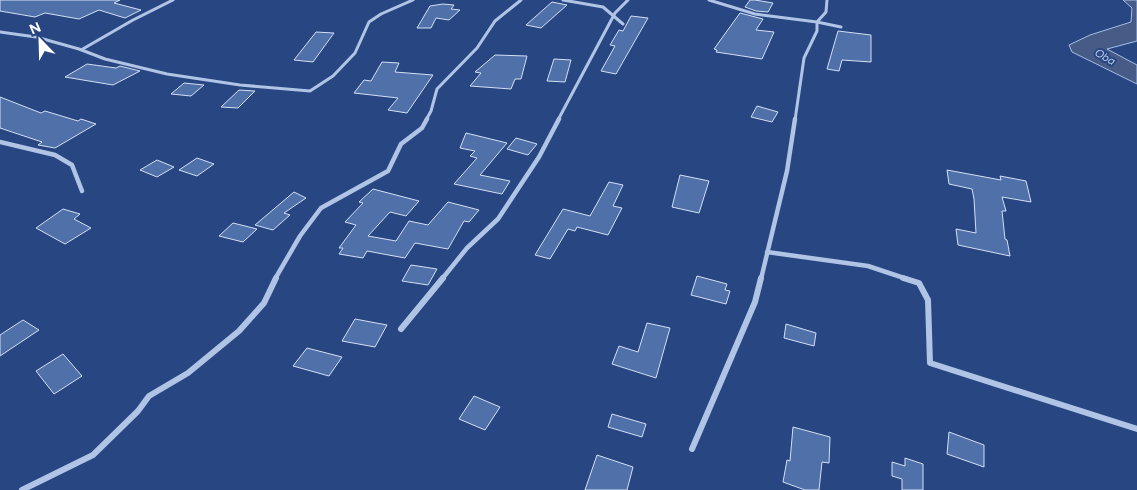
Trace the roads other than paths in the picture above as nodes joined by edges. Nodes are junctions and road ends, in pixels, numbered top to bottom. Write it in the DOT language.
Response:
graph roads {
  1 [pos="173,0"];
  2 [pos="413,0"];
  3 [pos="521,0"];
  4 [pos="563,0"];
  5 [pos="628,0"];
  6 [pos="710,0"];
  7 [pos="826,0"];
  8 [pos="615,13"];
  9 [pos="817,22"];
  10 [pos="623,24"];
  11 [pos="841,27"];
  12 [pos="0,32"];
  13 [pos="81,50"];
  14 [pos="0,142"];
  15 [pos="82,191"];
  16 [pos="767,252"];
  17 [pos="401,329"];
  18 [pos="1137,429"];
  19 [pos="692,449"];
  20 [pos="22,490"];
  1 -- 13 [label="street"];
  2 -- 13 [label="street"];
  3 -- 20 [label="street"];
  4 -- 8 [label="street"];
  5 -- 8 [label="street"];
  6 -- 9 [label="street"];
  7 -- 9 [label="street"];
  8 -- 10 [label="street"];
  8 -- 17 [label="street"];
  9 -- 11 [label="street"];
  9 -- 16 [label="street"];
  12 -- 13 [label="street"];
  14 -- 15 [label="street"];
  16 -- 18 [label="street"];
  16 -- 19 [label="street"];
}
